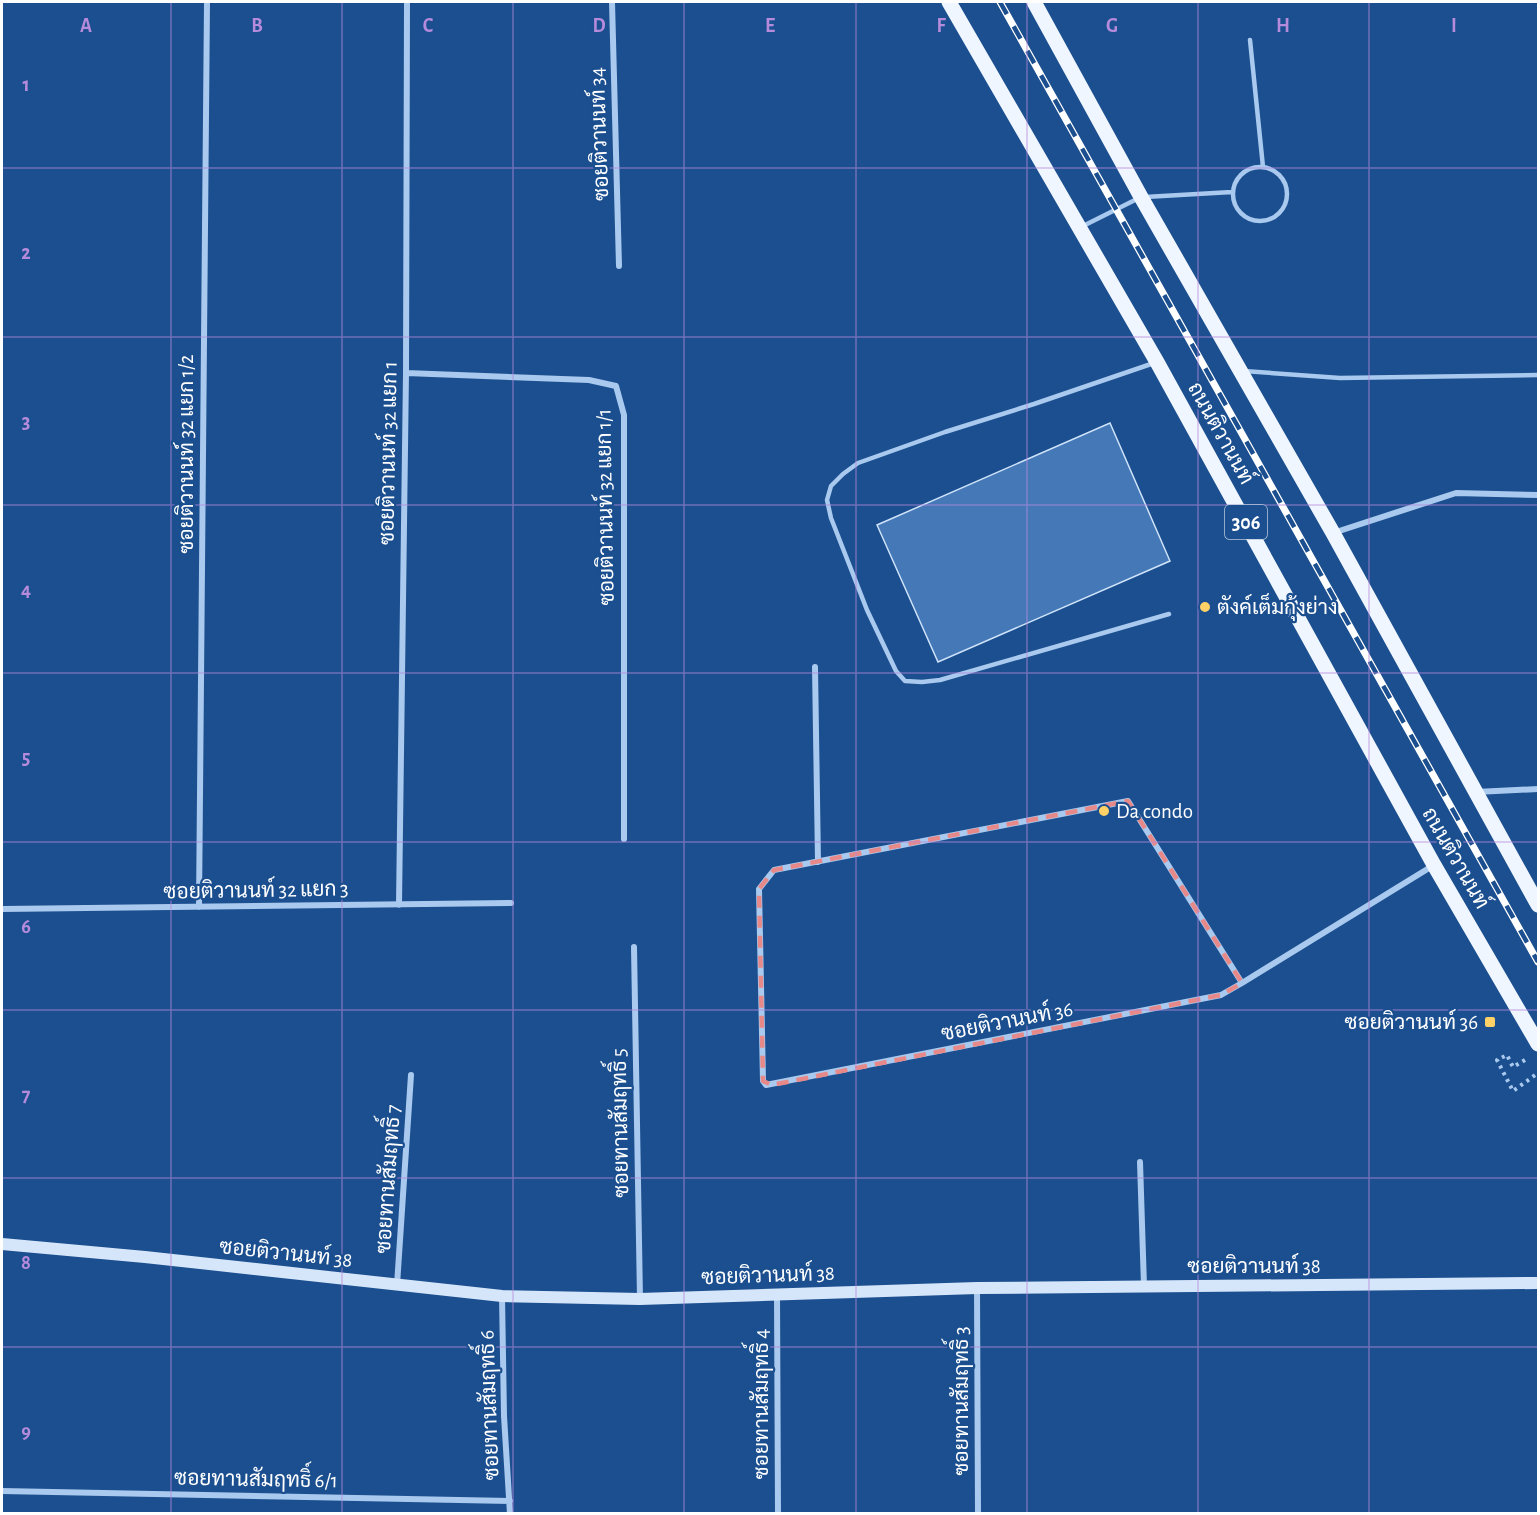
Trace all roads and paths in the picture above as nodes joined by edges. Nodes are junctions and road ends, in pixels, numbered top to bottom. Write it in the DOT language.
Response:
graph roads {
  1 [pos="207,2"];
  2 [pos="407,2"];
  3 [pos="612,2"];
  4 [pos="949,2"];
  5 [pos="1034,2"];
  6 [pos="1250,40"];
  7 [pos="1263,167"];
  8 [pos="1232,192"];
  9 [pos="1141,197"];
  10 [pos="1080,228"];
  11 [pos="619,266"];
  12 [pos="1157,362"];
  13 [pos="1242,370"];
  14 [pos="406,374"];
  15 [pos="1539,375"];
  16 [pos="1539,495"];
  17 [pos="1333,533"];
  18 [pos="1169,614"];
  19 [pos="815,667"];
  20 [pos="1539,789"];
  21 [pos="1476,792"];
  22 [pos="624,839"];
  23 [pos="818,862"];
  24 [pos="1434,865"];
  25 [pos="511,903"];
  26 [pos="399,904"];
  27 [pos="1539,905"];
  28 [pos="199,907"];
  29 [pos="2,909"];
  30 [pos="634,947"];
  31 [pos="1242,983"];
  32 [pos="1539,1044"];
  33 [pos="1513,1067"];
  34 [pos="1539,1074"];
  35 [pos="411,1075"];
  36 [pos="1140,1161"];
  37 [pos="2,1244"];
  38 [pos="1539,1283"];
  39 [pos="398,1284"];
  40 [pos="1144,1287"];
  41 [pos="977,1288"];
  42 [pos="777,1294"];
  43 [pos="501,1296"];
  44 [pos="640,1299"];
  45 [pos="2,1491"];
  46 [pos="510,1501"];
  47 [pos="510,1514"];
  48 [pos="778,1514"];
  49 [pos="978,1514"];
  1 -- 28 [label="street, ซอยติวานนท์ 32 แยก 1/2"];
  2 -- 14 [label="street, ซอยติวานนท์ 32 แยก 1"];
  3 -- 11 [label="street, ซอยติวานนท์ 34"];
  4 -- 10 [label="main road, ถนนติวานนท์ / 306"];
  5 -- 9 [label="main road"];
  6 -- 7 [label="lane"];
  7 -- 8 [label="lane"];
  7 -- 8 [label="lane"];
  8 -- 9 [label="lane"];
  9 -- 10 [label="lane"];
  9 -- 13 [label="main road"];
  10 -- 12 [label="main road, ถนนติวานนท์ / 306"];
  12 -- 18 [label="lane"];
  12 -- 24 [label="main road, ถนนติวานนท์ / 306"];
  13 -- 15 [label="lane"];
  13 -- 17 [label="main road"];
  14 -- 22 [label="street, ซอยติวานนท์ 32 แยก 1/1"];
  14 -- 26 [label="street, ซอยติวานนท์ 32 แยก 1"];
  16 -- 17 [label="street"];
  17 -- 21 [label="main road"];
  19 -- 23 [label="street"];
  20 -- 21 [label="street"];
  21 -- 27 [label="main road"];
  23 -- 31 [label="street"];
  23 -- 31 [label="street, ซอยติวานนท์ 36"];
  24 -- 31 [label="street, ซอยติวานนท์ 36"];
  24 -- 32 [label="main road, ถนนติวานนท์ / 306"];
  25 -- 26 [label="street, ซอยติวานนท์ 32 แยก 3"];
  26 -- 28 [label="street, ซอยติวานนท์ 32 แยก 3"];
  28 -- 29 [label="street, ซอยติวานนท์ 32 แยก 3"];
  30 -- 44 [label="street, ซอยทานสัมฤทธิ์ 5"];
  33 -- 34 [label="path"];
  35 -- 39 [label="street, ซอยทานสัมฤทธิ์ 7"];
  36 -- 40 [label="street"];
  37 -- 39 [label="street, ซอยติวานนท์ 38"];
  38 -- 40 [label="street, ซอยติวานนท์ 38"];
  39 -- 43 [label="street, ซอยติวานนท์ 38"];
  40 -- 41 [label="street, ซอยติวานนท์ 38"];
  41 -- 42 [label="street, ซอยติวานนท์ 38"];
  41 -- 49 [label="street, ซอยทานสัมฤทธิ์ 3"];
  42 -- 44 [label="street, ซอยติวานนท์ 38"];
  42 -- 48 [label="street, ซอยทานสัมฤทธิ์ 4"];
  43 -- 44 [label="street, ซอยติวานนท์ 38"];
  43 -- 46 [label="street, ซอยทานสัมฤทธิ์ 6"];
  45 -- 46 [label="street, ซอยทานสัมฤทธิ์ 6/1"];
  46 -- 47 [label="street, ซอยทานสัมฤทธิ์ 6"];
}
